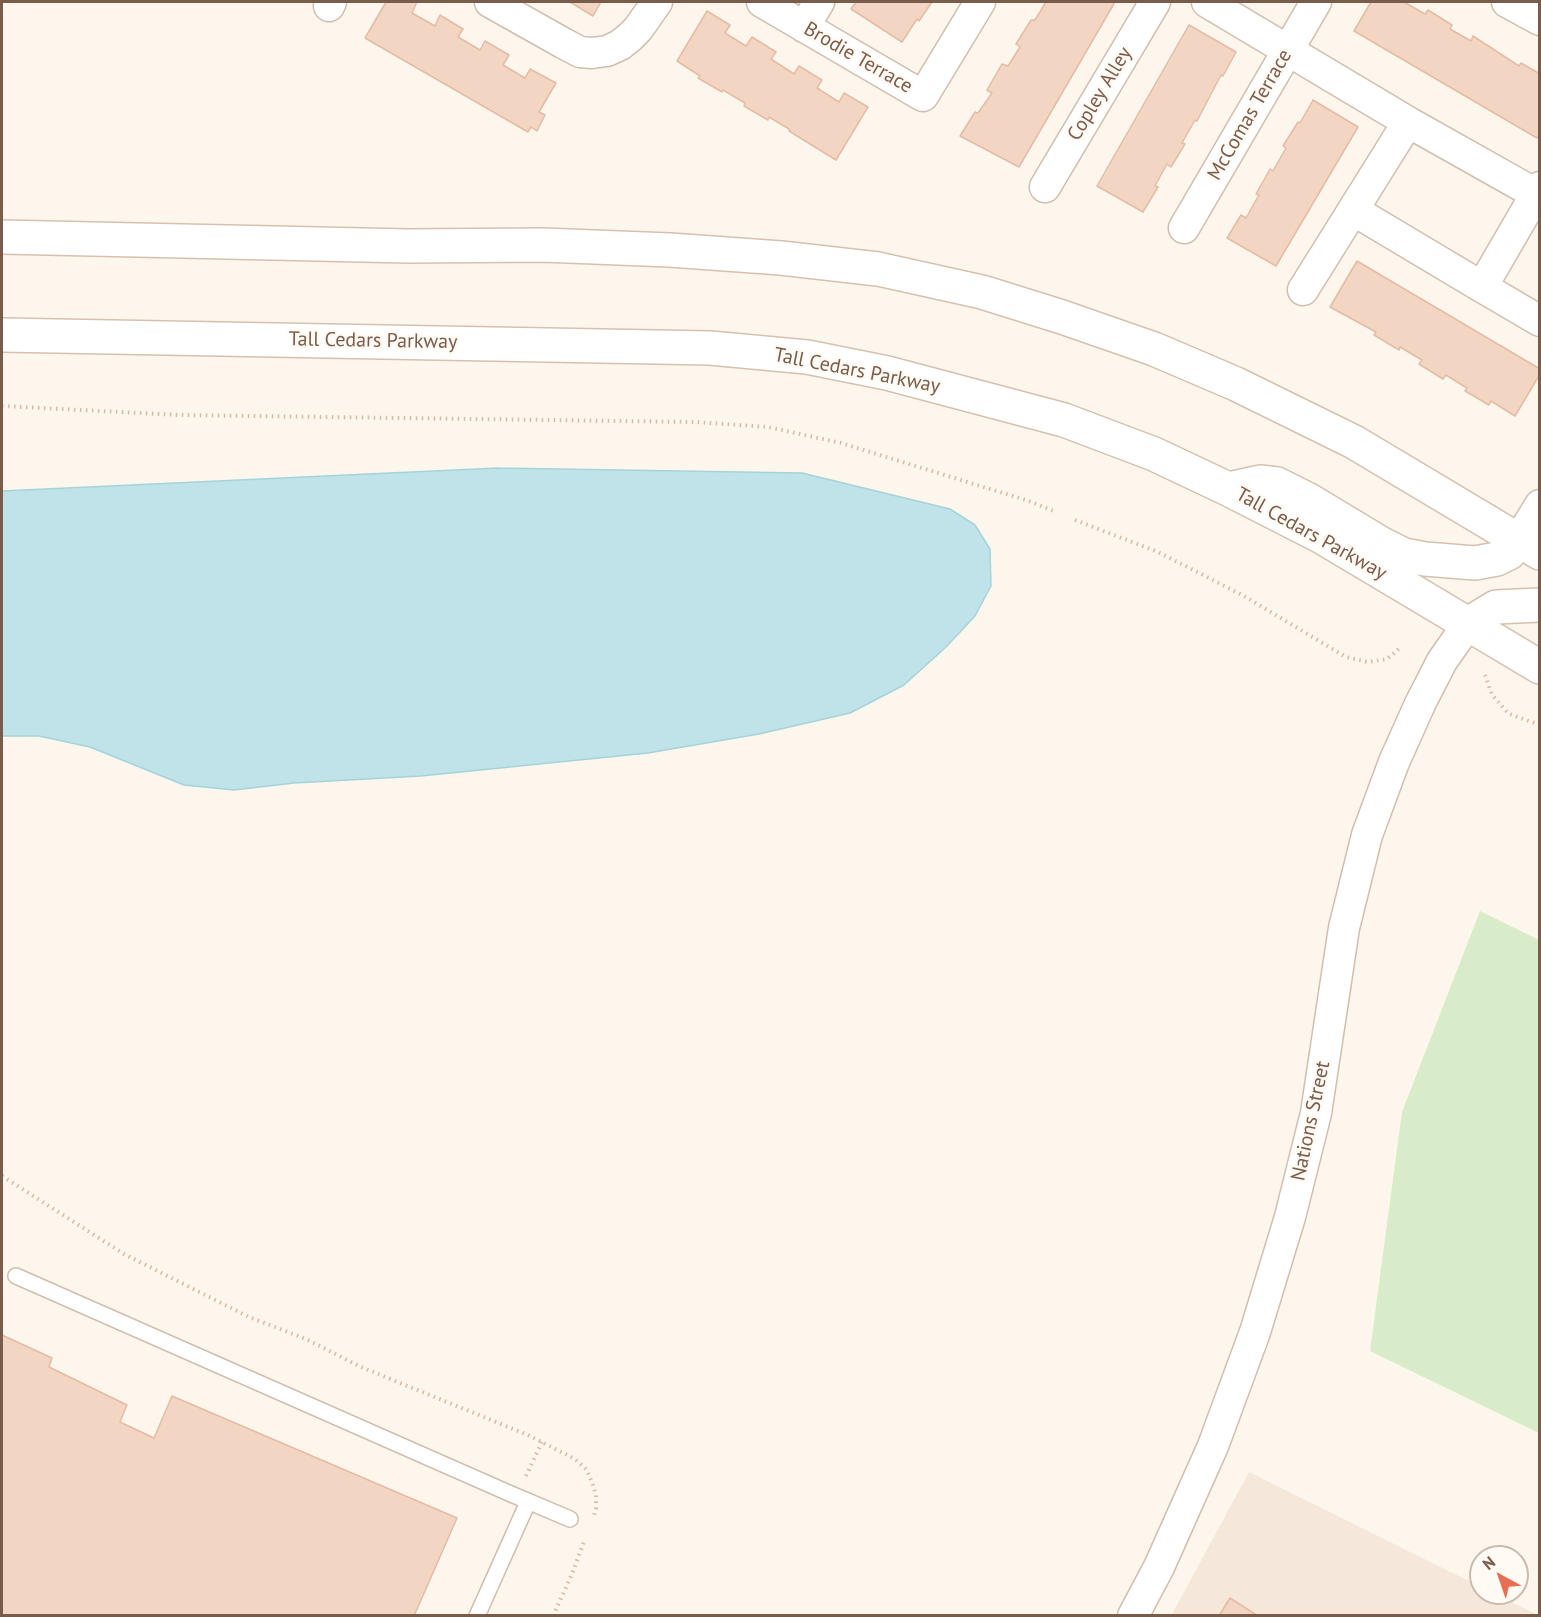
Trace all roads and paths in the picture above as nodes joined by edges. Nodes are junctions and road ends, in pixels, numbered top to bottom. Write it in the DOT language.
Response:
graph roads {
  1 [pos="493,2"];
  2 [pos="657,2"];
  3 [pos="762,2"];
  4 [pos="819,2"];
  5 [pos="980,2"];
  6 [pos="1155,2"];
  7 [pos="1207,2"];
  8 [pos="1316,2"];
  9 [pos="1507,2"];
  10 [pos="1539,20"];
  11 [pos="804,27"];
  12 [pos="1288,48"];
  13 [pos="1408,122"];
  14 [pos="1045,186"];
  15 [pos="1538,191"];
  16 [pos="1353,210"];
  17 [pos="1184,228"];
  18 [pos="2,237"];
  19 [pos="1482,287"];
  20 [pos="1304,290"];
  21 [pos="1539,321"];
  22 [pos="2,335"];
  23 [pos="2,406"];
  24 [pos="1228,489"];
  25 [pos="1539,506"];
  26 [pos="1056,512"];
  27 [pos="1075,520"];
  28 [pos="1529,547"];
  29 [pos="1539,605"];
  30 [pos="1468,624"];
  31 [pos="1401,647"];
  32 [pos="1539,667"];
  33 [pos="1485,675"];
  34 [pos="1539,725"];
  35 [pos="2,1176"];
  36 [pos="16,1276"];
  37 [pos="542,1442"];
  38 [pos="525,1480"];
  39 [pos="528,1502"];
  40 [pos="570,1519"];
  41 [pos="592,1519"];
  42 [pos="588,1530"];
  43 [pos="477,1616"];
  44 [pos="553,1616"];
  45 [pos="1133,1616"];
  1 -- 2 [label="street"];
  3 -- 11 [label="street, Brodie Terrace"];
  4 -- 11 [label="street"];
  5 -- 11 [label="street, Brodie Terrace"];
  6 -- 14 [label="street, Copley Alley"];
  7 -- 12 [label="street"];
  8 -- 12 [label="street, McComas Terrace"];
  9 -- 10 [label="street"];
  12 -- 13 [label="street"];
  12 -- 17 [label="street, McComas Terrace"];
  13 -- 15 [label="street"];
  13 -- 16 [label="street"];
  15 -- 19 [label="street"];
  16 -- 19 [label="street"];
  16 -- 20 [label="street"];
  18 -- 28 [label="main road"];
  19 -- 21 [label="street"];
  22 -- 24 [label="main road, Tall Cedars Parkway"];
  23 -- 26 [label="path"];
  24 -- 28 [label="main road"];
  24 -- 30 [label="main road, Tall Cedars Parkway"];
  25 -- 28 [label="street"];
  27 -- 31 [label="path"];
  29 -- 30 [label="main road"];
  30 -- 32 [label="main road, Tall Cedars Parkway"];
  30 -- 45 [label="street, Nations Street"];
  33 -- 34 [label="path"];
  35 -- 37 [label="path"];
  36 -- 39 [label="lane"];
  37 -- 38 [label="path"];
  37 -- 41 [label="path"];
  39 -- 40 [label="lane"];
  39 -- 43 [label="lane"];
  42 -- 44 [label="path"];
}
